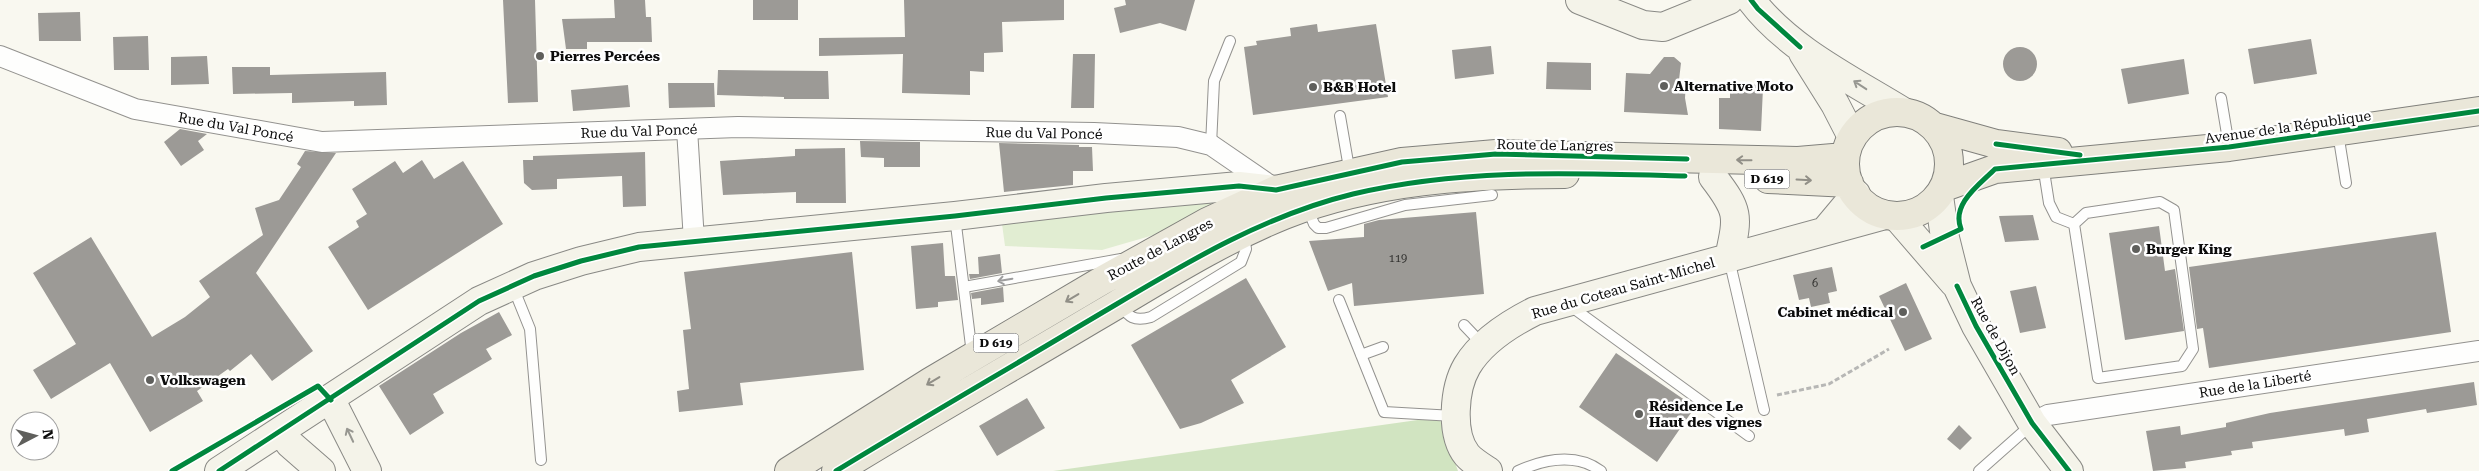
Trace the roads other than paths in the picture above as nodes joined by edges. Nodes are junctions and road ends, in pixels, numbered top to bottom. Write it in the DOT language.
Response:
graph roads {
  1 [pos="1580,0"];
  2 [pos="1729,0"];
  3 [pos="1751,0"];
  4 [pos="1230,42"];
  5 [pos="1800,47"];
  6 [pos="0,56"];
  7 [pos="2221,98"];
  8 [pos="2479,110"];
  9 [pos="1902,112"];
  10 [pos="1340,116"];
  11 [pos="1935,127"];
  12 [pos="688,129"];
  13 [pos="2338,132"];
  14 [pos="1211,144"];
  15 [pos="2229,147"];
  16 [pos="2100,158"];
  17 [pos="2042,164"];
  18 [pos="1850,168"];
  19 [pos="1713,177"];
  20 [pos="2346,183"];
  21 [pos="1351,184"];
  22 [pos="1941,192"];
  23 [pos="1299,195"];
  24 [pos="1492,195"];
  25 [pos="955,216"];
  26 [pos="1891,216"];
  27 [pos="2074,224"];
  28 [pos="1825,231"];
  29 [pos="1243,234"];
  30 [pos="694,241"];
  31 [pos="1729,258"];
  32 [pos="1155,265"];
  33 [pos="513,286"];
  34 [pos="1956,286"];
  35 [pos="964,287"];
  36 [pos="1111,292"];
  37 [pos="1340,300"];
  38 [pos="1567,303"];
  39 [pos="1464,325"];
  40 [pos="1484,345"];
  41 [pos="1383,347"];
  42 [pos="2479,351"];
  43 [pos="1362,355"];
  44 [pos="972,357"];
  45 [pos="331,400"];
  46 [pos="1764,410"];
  47 [pos="1455,416"];
  48 [pos="2032,423"];
  49 [pos="281,431"];
  50 [pos="1749,436"];
  51 [pos="541,460"];
  52 [pos="219,471"];
  53 [pos="321,471"];
  54 [pos="367,471"];
  55 [pos="789,471"];
  56 [pos="836,471"];
  57 [pos="1488,471"];
  58 [pos="1518,471"];
  59 [pos="1601,471"];
  60 [pos="1979,471"];
  61 [pos="2069,471"];
  1 -- 2 [label="street"];
  3 -- 5 [label="street"];
  4 -- 14 [label="lane"];
  9 -- 5 [label="street, one-way"];
  5 -- 18 [label="street"];
  6 -- 12 [label="street, Rue du Val Poncé"];
  7 -- 15 [label="lane"];
  8 -- 13 [label="main road, Avenue de la République"];
  9 -- 11 [label="main road"];
  9 -- 18 [label="main road"];
  10 -- 21 [label="lane"];
  11 -- 16 [label="main road, Avenue de la République"];
  11 -- 22 [label="main road"];
  12 -- 14 [label="street, Rue du Val Poncé"];
  12 -- 30 [label="street"];
  13 -- 15 [label="main road, Avenue de la République"];
  13 -- 20 [label="lane"];
  14 -- 23 [label="street, Rue du Val Poncé"];
  15 -- 16 [label="main road, Avenue de la République"];
  16 -- 17 [label="main road, Avenue de la République"];
  17 -- 22 [label="main road, Avenue de la République"];
  17 -- 27 [label="lane"];
  19 -- 18 [label="main road, Route de Langres / D 619, one-way"];
  18 -- 21 [label="main road, Route de Langres / D 619, one-way"];
  18 -- 26 [label="main road"];
  18 -- 28 [label="street"];
  19 -- 21 [label="main road, Route de Langres / D 619"];
  19 -- 31 [label="street"];
  21 -- 23 [label="main road, Route de Langres / D 619"];
  22 -- 26 [label="main road"];
  22 -- 34 [label="street, Rue de Dijon"];
  23 -- 24 [label="lane"];
  23 -- 25 [label="street"];
  23 -- 29 [label="main road, Route de Langres / D 619"];
  23 -- 32 [label="main road, Route de Langres / D 619"];
  25 -- 30 [label="street"];
  25 -- 35 [label="lane"];
  26 -- 28 [label="street, Rue du Coteau Saint-Michel"];
  26 -- 34 [label="street, Rue de Dijon"];
  27 -- 27 [label="lane"];
  28 -- 31 [label="street, Rue du Coteau Saint-Michel"];
  29 -- 32 [label="main road, Route de Langres / D 619"];
  29 -- 36 [label="lane"];
  30 -- 33 [label="street"];
  31 -- 38 [label="street, Rue du Coteau Saint-Michel"];
  31 -- 46 [label="lane"];
  32 -- 35 [label="lane, one-way"];
  32 -- 36 [label="main road, Route de Langres / D 619"];
  33 -- 45 [label="street"];
  33 -- 51 [label="lane"];
  34 -- 48 [label="street, Rue de Dijon"];
  35 -- 44 [label="lane"];
  36 -- 44 [label="main road, Route de Langres / D 619, one-way"];
  36 -- 56 [label="main road, D 619"];
  37 -- 43 [label="lane"];
  38 -- 40 [label="street, Rue du Coteau Saint-Michel"];
  38 -- 50 [label="lane"];
  39 -- 40 [label="lane"];
  40 -- 47 [label="street, Rue du Coteau Saint-Michel"];
  41 -- 43 [label="lane"];
  42 -- 48 [label="street, Rue de la Liberté"];
  43 -- 47 [label="lane"];
  44 -- 55 [label="main road, Route de Langres / D 619, one-way"];
  45 -- 49 [label="street"];
  54 -- 45 [label="street, one-way"];
  47 -- 57 [label="street, Rue du Coteau Saint-Michel"];
  48 -- 60 [label="lane"];
  48 -- 61 [label="street, Rue de Dijon"];
  49 -- 52 [label="street"];
  49 -- 53 [label="street"];
  58 -- 59 [label="lane"];
}
